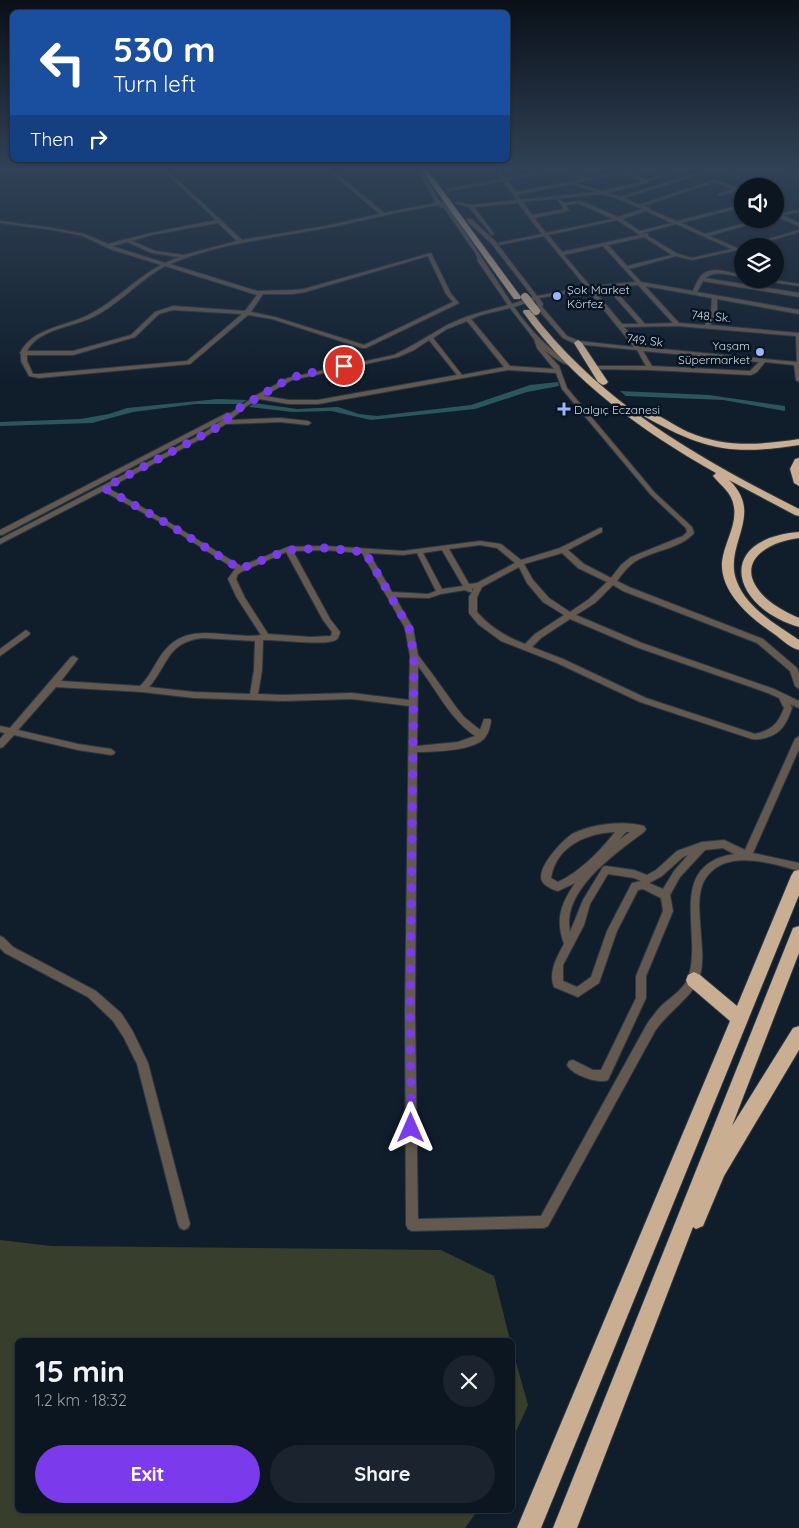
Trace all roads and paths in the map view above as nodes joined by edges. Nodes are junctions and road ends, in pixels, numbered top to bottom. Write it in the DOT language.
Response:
graph roads {
  1 [pos="93,239"];
  2 [pos="130,239"];
  3 [pos="238,239"];
  4 [pos="255,239"];
  5 [pos="465,239"];
  6 [pos="476,239"];
  7 [pos="482,239"];
  8 [pos="490,239"];
  9 [pos="497,239"];
  10 [pos="524,239"];
  11 [pos="549,239"];
  12 [pos="628,239"];
  13 [pos="653,239"];
  14 [pos="718,239"];
  15 [pos="127,240"];
  16 [pos="241,242"];
  17 [pos="501,244"];
  18 [pos="605,245"];
  19 [pos="734,245"];
  20 [pos="107,246"];
  21 [pos="734,250"];
  22 [pos="561,254"];
  23 [pos="676,254"];
  24 [pos="183,256"];
  25 [pos="162,265"];
  26 [pos="626,268"];
  27 [pos="734,275"];
  28 [pos="703,279"];
  29 [pos="639,283"];
  30 [pos="784,283"];
  31 [pos="799,285"];
  32 [pos="608,286"];
  33 [pos="588,288"];
  34 [pos="261,293"];
  35 [pos="694,293"];
  36 [pos="543,295"];
  37 [pos="799,295"];
  38 [pos="521,297"];
  39 [pos="715,297"];
  40 [pos="536,298"];
  41 [pos="512,306"];
  42 [pos="534,309"];
  43 [pos="799,312"];
  44 [pos="247,313"];
  45 [pos="467,318"];
  46 [pos="677,324"];
  47 [pos="643,325"];
  48 [pos="708,325"];
  49 [pos="622,326"];
  50 [pos="799,335"];
  51 [pos="430,338"];
  52 [pos="536,338"];
  53 [pos="575,342"];
  54 [pos="640,350"];
  55 [pos="23,353"];
  56 [pos="764,360"];
  57 [pos="799,363"];
  58 [pos="572,365"];
  59 [pos="508,368"];
  60 [pos="593,368"];
  61 [pos="650,368"];
  62 [pos="558,371"];
  63 [pos="460,376"];
  64 [pos="799,380"];
  65 [pos="603,382"];
  66 [pos="258,397"];
  67 [pos="238,409"];
  68 [pos="639,410"];
  69 [pos="225,422"];
  70 [pos="308,423"];
  71 [pos="657,431"];
  72 [pos="799,442"];
  73 [pos="799,461"];
  74 [pos="799,483"];
  75 [pos="104,488"];
  76 [pos="799,504"];
  77 [pos="799,513"];
  78 [pos="600,530"];
  79 [pos="0,533"];
  80 [pos="799,535"];
  81 [pos="0,542"];
  82 [pos="444,547"];
  83 [pos="288,550"];
  84 [pos="563,550"];
  85 [pos="419,551"];
  86 [pos="365,552"];
  87 [pos="520,563"];
  88 [pos="240,569"];
  89 [pos="612,582"];
  90 [pos="479,585"];
  91 [pos="467,586"];
  92 [pos="440,592"];
  93 [pos="390,594"];
  94 [pos="473,597"];
  95 [pos="571,616"];
  96 [pos="799,623"];
  97 [pos="26,633"];
  98 [pos="263,638"];
  99 [pos="799,646"];
  100 [pos="527,648"];
  101 [pos="0,653"];
  102 [pos="414,656"];
  103 [pos="74,659"];
  104 [pos="54,684"];
  105 [pos="799,686"];
  106 [pos="142,689"];
  107 [pos="254,696"];
  108 [pos="782,697"];
  109 [pos="412,702"];
  110 [pos="799,705"];
  111 [pos="487,721"];
  112 [pos="0,729"];
  113 [pos="9,733"];
  114 [pos="482,736"];
  115 [pos="799,739"];
  116 [pos="0,745"];
  117 [pos="413,748"];
  118 [pos="111,752"];
  119 [pos="624,827"];
  120 [pos="702,846"];
  121 [pos="747,856"];
  122 [pos="798,876"];
  123 [pos="665,895"];
  124 [pos="799,933"];
  125 [pos="0,941"];
  126 [pos="569,944"];
  127 [pos="694,980"];
  128 [pos="740,1019"];
  129 [pos="799,1034"];
  130 [pos="573,1065"];
  131 [pos="184,1224"];
  132 [pos="581,1486"];
  133 [pos="529,1528"];
  134 [pos="565,1528"];
  1 -- 20 [label="street"];
  2 -- 15 [label="street"];
  3 -- 16 [label="street"];
  4 -- 16 [label="street"];
  5 -- 41 [label="street"];
  6 -- 38 [label="highway"];
  7 -- 38 [label="highway"];
  8 -- 40 [label="street"];
  9 -- 17 [label="street"];
  10 -- 17 [label="street"];
  11 -- 22 [label="street"];
  12 -- 18 [label="street"];
  13 -- 23 [label="street"];
  14 -- 19 [label="street"];
  15 -- 20 [label="street"];
  15 -- 24 [label="street"];
  16 -- 24 [label="street"];
  17 -- 36 [label="street"];
  18 -- 22 [label="street"];
  18 -- 26 [label="street"];
  20 -- 25 [label="street"];
  21 -- 23 [label="street"];
  22 -- 33 [label="street"];
  23 -- 26 [label="street"];
  24 -- 25 [label="street"];
  25 -- 34 [label="street"];
  25 -- 55 [label="street"];
  26 -- 29 [label="street"];
  27 -- 28 [label="street"];
  28 -- 35 [label="street"];
  28 -- 37 [label="street"];
  29 -- 32 [label="street"];
  29 -- 35 [label="street"];
  29 -- 46 [label="street"];
  30 -- 31 [label="street"];
  32 -- 33 [label="street"];
  32 -- 47 [label="street"];
  33 -- 36 [label="street"];
  33 -- 49 [label="street"];
  34 -- 44 [label="street"];
  34 -- 44 [label="street"];
  35 -- 39 [label="street"];
  36 -- 40 [label="street"];
  38 -- 42 [label="highway"];
  39 -- 43 [label="street"];
  39 -- 48 [label="street"];
  40 -- 41 [label="street"];
  40 -- 42 [label="street"];
  41 -- 45 [label="street"];
  41 -- 52 [label="street"];
  42 -- 53 [label="street"];
  42 -- 58 [label="highway"];
  42 -- 65 [label="highway"];
  44 -- 55 [label="street"];
  44 -- 55 [label="street"];
  45 -- 51 [label="street"];
  45 -- 59 [label="street"];
  46 -- 47 [label="street, 748. Sk."];
  46 -- 48 [label="street, 748. Sk."];
  47 -- 49 [label="street, 748. Sk."];
  48 -- 50 [label="street, 748. Sk."];
  49 -- 54 [label="street"];
  50 -- 57 [label="street"];
  51 -- 63 [label="street"];
  51 -- 66 [label="street"];
  52 -- 58 [label="street"];
  52 -- 62 [label="street"];
  53 -- 54 [label="street, 749. Sk"];
  53 -- 60 [label="highway"];
  54 -- 56 [label="street, 749. Sk"];
  54 -- 61 [label="street"];
  56 -- 57 [label="street, 749. Sk"];
  56 -- 61 [label="street"];
  57 -- 64 [label="street"];
  58 -- 71 [label="highway"];
  59 -- 62 [label="street"];
  59 -- 63 [label="street"];
  60 -- 61 [label="street"];
  60 -- 65 [label="highway"];
  62 -- 89 [label="street"];
  63 -- 66 [label="street"];
  65 -- 68 [label="highway"];
  66 -- 67 [label="street"];
  67 -- 69 [label="street"];
  67 -- 79 [label="street"];
  68 -- 72 [label="highway"];
  68 -- 76 [label="highway"];
  69 -- 70 [label="street"];
  69 -- 75 [label="street"];
  71 -- 77 [label="highway"];
  71 -- 99 [label="highway"];
  73 -- 74 [label="highway"];
  75 -- 81 [label="street"];
  75 -- 88 [label="street"];
  78 -- 84 [label="street"];
  80 -- 96 [label="highway"];
  82 -- 85 [label="street"];
  82 -- 87 [label="street"];
  82 -- 91 [label="street"];
  83 -- 86 [label="street"];
  83 -- 88 [label="street"];
  83 -- 98 [label="street"];
  84 -- 87 [label="street"];
  84 -- 89 [label="street"];
  85 -- 86 [label="street"];
  85 -- 92 [label="street"];
  86 -- 93 [label="street"];
  87 -- 90 [label="street"];
  87 -- 95 [label="street"];
  88 -- 98 [label="street"];
  89 -- 95 [label="street"];
  89 -- 105 [label="street"];
  90 -- 91 [label="street"];
  90 -- 94 [label="street"];
  91 -- 92 [label="street"];
  91 -- 94 [label="street"];
  92 -- 93 [label="street"];
  93 -- 102 [label="street"];
  94 -- 100 [label="street"];
  95 -- 100 [label="street"];
  95 -- 108 [label="street"];
  97 -- 101 [label="street"];
  98 -- 106 [label="street"];
  98 -- 107 [label="street"];
  100 -- 108 [label="street"];
  102 -- 109 [label="street"];
  102 -- 114 [label="street"];
  103 -- 104 [label="street"];
  104 -- 106 [label="street"];
  104 -- 113 [label="street"];
  106 -- 107 [label="street"];
  107 -- 109 [label="street"];
  108 -- 110 [label="street"];
  109 -- 117 [label="street"];
  111 -- 114 [label="street"];
  112 -- 113 [label="street"];
  113 -- 116 [label="street"];
  113 -- 118 [label="street"];
  114 -- 117 [label="street"];
  115 -- 121 [label="street"];
  117 -- 127 [label="street"];
  119 -- 119 [label="street"];
  119 -- 126 [label="street"];
  120 -- 121 [label="street"];
  120 -- 123 [label="street"];
  120 -- 126 [label="street"];
  121 -- 122 [label="street"];
  121 -- 127 [label="street"];
  122 -- 128 [label="highway"];
  123 -- 126 [label="street"];
  123 -- 130 [label="street"];
  124 -- 132 [label="highway"];
  125 -- 131 [label="street"];
  127 -- 128 [label="highway"];
  128 -- 133 [label="highway"];
  129 -- 132 [label="highway"];
  132 -- 134 [label="highway"];
}
